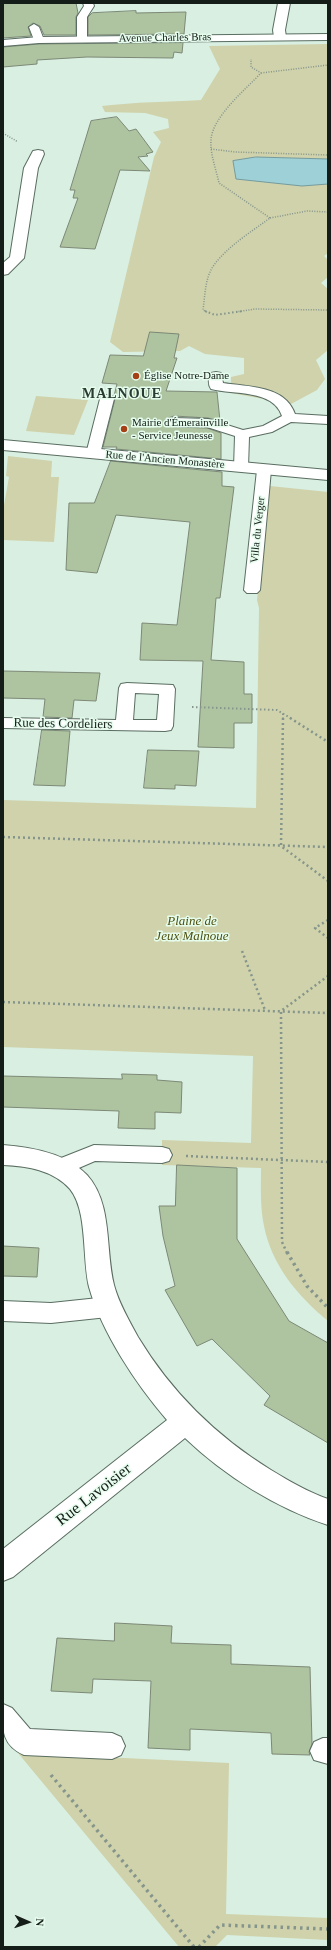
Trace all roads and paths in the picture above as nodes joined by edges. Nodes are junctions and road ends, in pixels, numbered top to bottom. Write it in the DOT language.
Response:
graph roads {
  1 [pos="88,3"];
  2 [pos="284,3"];
  3 [pos="34,27"];
  4 [pos="328,36"];
  5 [pos="254,37"];
  6 [pos="280,37"];
  7 [pos="39,40"];
  8 [pos="82,40"];
  9 [pos="3,43"];
  10 [pos="328,65"];
  11 [pos="261,73"];
  12 [pos="211,149"];
  13 [pos="38,154"];
  14 [pos="328,155"];
  15 [pos="328,212"];
  16 [pos="270,218"];
  17 [pos="3,271"];
  18 [pos="328,310"];
  19 [pos="216,376"];
  20 [pos="107,399"];
  21 [pos="289,418"];
  22 [pos="328,420"];
  23 [pos="174,422"];
  24 [pos="242,434"];
  25 [pos="3,445"];
  26 [pos="93,454"];
  27 [pos="241,468"];
  28 [pos="264,470"];
  29 [pos="328,475"];
  30 [pos="252,590"];
  31 [pos="166,706"];
  32 [pos="283,713"];
  33 [pos="3,722"];
  34 [pos="124,725"];
  35 [pos="328,742"];
  36 [pos="3,837"];
  37 [pos="281,846"];
  38 [pos="328,848"];
  39 [pos="328,881"];
  40 [pos="328,920"];
  41 [pos="328,938"];
  42 [pos="242,951"];
  43 [pos="328,976"];
  44 [pos="3,1002"];
  45 [pos="265,1010"];
  46 [pos="280,1011"];
  47 [pos="328,1013"];
  48 [pos="3,1155"];
  49 [pos="162,1155"];
  50 [pos="282,1160"];
  51 [pos="328,1162"];
  52 [pos="58,1168"];
  53 [pos="328,1302"];
  54 [pos="325,1305"];
  55 [pos="108,1307"];
  56 [pos="328,1308"];
  57 [pos="3,1311"];
  58 [pos="185,1422"];
  59 [pos="328,1512"];
  60 [pos="3,1567"];
  61 [pos="3,1717"];
  62 [pos="24,1742"];
  63 [pos="112,1746"];
  64 [pos="328,1930"];
  65 [pos="194,1947"];
  66 [pos="199,1947"];
  1 -- 8 [label="lane"];
  2 -- 6 [label="street"];
  3 -- 7 [label="lane"];
  4 -- 6 [label="street, Avenue Charles Bras"];
  5 -- 6 [label="street, Avenue Charles Bras"];
  5 -- 8 [label="street, Avenue Charles Bras"];
  5 -- 11 [label="path"];
  7 -- 8 [label="street, Avenue Charles Bras"];
  7 -- 9 [label="street, Avenue Charles Bras"];
  10 -- 11 [label="path"];
  11 -- 12 [label="path"];
  12 -- 14 [label="path"];
  12 -- 16 [label="path"];
  13 -- 17 [label="street"];
  15 -- 16 [label="path"];
  16 -- 18 [label="path"];
  19 -- 21 [label="lane"];
  20 -- 26 [label="lane"];
  21 -- 22 [label="lane"];
  21 -- 24 [label="lane"];
  23 -- 24 [label="lane"];
  24 -- 27 [label="lane"];
  25 -- 26 [label="street, Rue de l'Ancien Monastère"];
  26 -- 27 [label="street, Rue de l'Ancien Monastère"];
  27 -- 28 [label="street, Rue de l'Ancien Monastère"];
  28 -- 29 [label="street, Rue de l'Ancien Monastère"];
  28 -- 30 [label="lane, Villa du Verger"];
  31 -- 32 [label="path"];
  31 -- 34 [label="lane, Rue des Cordeliers"];
  31 -- 34 [label="lane, Rue des Cordeliers"];
  32 -- 35 [label="path"];
  32 -- 37 [label="path"];
  33 -- 34 [label="lane, Rue des Cordeliers"];
  36 -- 37 [label="path"];
  37 -- 38 [label="path"];
  37 -- 39 [label="path"];
  40 -- 41 [label="path"];
  42 -- 45 [label="path"];
  43 -- 46 [label="path"];
  44 -- 45 [label="path"];
  45 -- 46 [label="path"];
  46 -- 47 [label="path"];
  46 -- 50 [label="path"];
  48 -- 52 [label="street"];
  49 -- 50 [label="path"];
  49 -- 52 [label="lane"];
  50 -- 51 [label="path"];
  50 -- 54 [label="path"];
  52 -- 55 [label="street"];
  53 -- 54 [label="path"];
  54 -- 56 [label="path"];
  55 -- 57 [label="lane"];
  55 -- 58 [label="street"];
  58 -- 59 [label="street"];
  58 -- 60 [label="street, Rue Lavoisier"];
  61 -- 62 [label="lane"];
  62 -- 63 [label="lane"];
  62 -- 65 [label="path"];
  64 -- 66 [label="path"];
}
